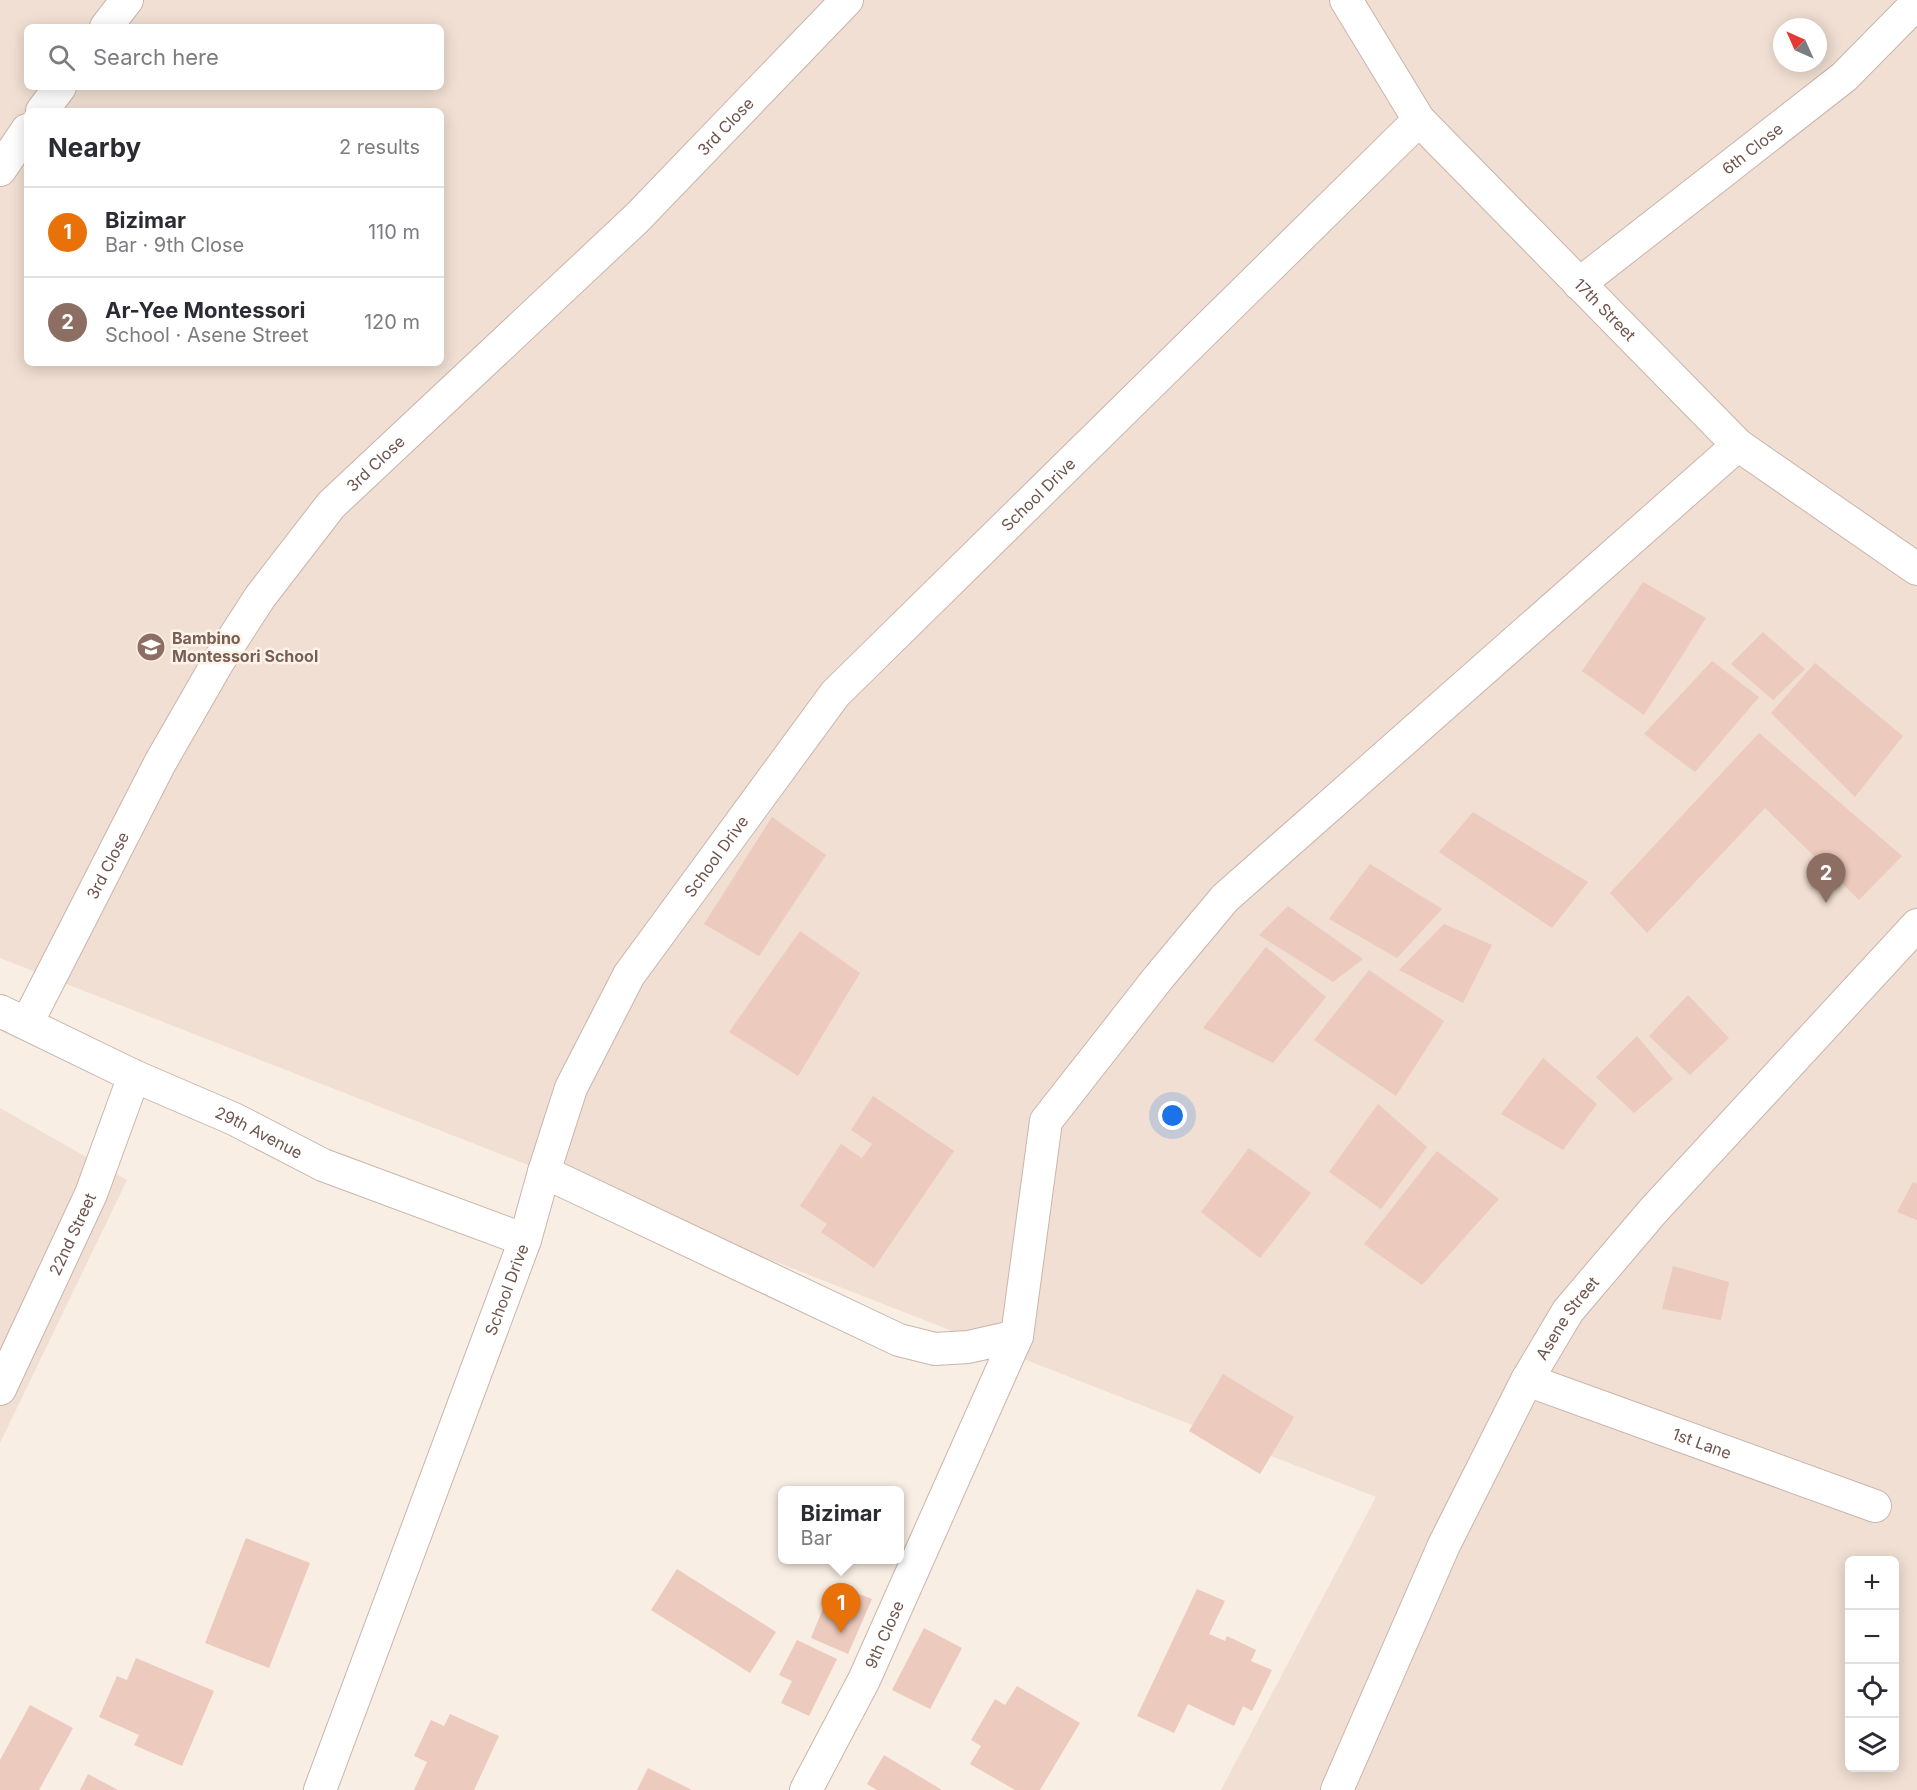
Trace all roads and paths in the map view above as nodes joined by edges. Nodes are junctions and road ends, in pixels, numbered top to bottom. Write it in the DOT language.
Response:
graph roads {
  1 [pos="847,0"];
  2 [pos="1346,0"];
  3 [pos="1917,3"];
  4 [pos="58,90"];
  5 [pos="44,108"];
  6 [pos="1419,120"];
  7 [pos="24,134"];
  8 [pos="0,170"];
  9 [pos="1579,284"];
  10 [pos="1738,445"];
  11 [pos="1917,569"];
  12 [pos="1917,925"];
  13 [pos="14,1017"];
  14 [pos="134,1076"];
  15 [pos="544,1172"];
  16 [pos="525,1239"];
  17 [pos="1017,1336"];
  18 [pos="1527,1380"];
  19 [pos="0,1389"];
  20 [pos="1875,1506"];
  21 [pos="320,1790"];
  22 [pos="806,1790"];
  23 [pos="1337,1790"];
  1 -- 13 [label="street, 3rd Close"];
  2 -- 6 [label="street, 17th Street"];
  3 -- 9 [label="street, 6th Close"];
  4 -- 5 [label="street"];
  6 -- 9 [label="street, 17th Street"];
  6 -- 15 [label="street, School Drive"];
  7 -- 8 [label="street"];
  9 -- 10 [label="street, 17th Street"];
  10 -- 11 [label="street, 17th Street"];
  10 -- 17 [label="street, 9th Close"];
  12 -- 18 [label="street, Asene Street"];
  13 -- 14 [label="street, 29th Avenue"];
  14 -- 16 [label="street, 29th Avenue"];
  14 -- 19 [label="street, 22nd Street"];
  15 -- 16 [label="street, School Drive"];
  15 -- 17 [label="street"];
  16 -- 21 [label="street, School Drive"];
  17 -- 22 [label="street, 9th Close"];
  18 -- 20 [label="street, 1st Lane"];
  18 -- 23 [label="street, Asene Street"];
}
